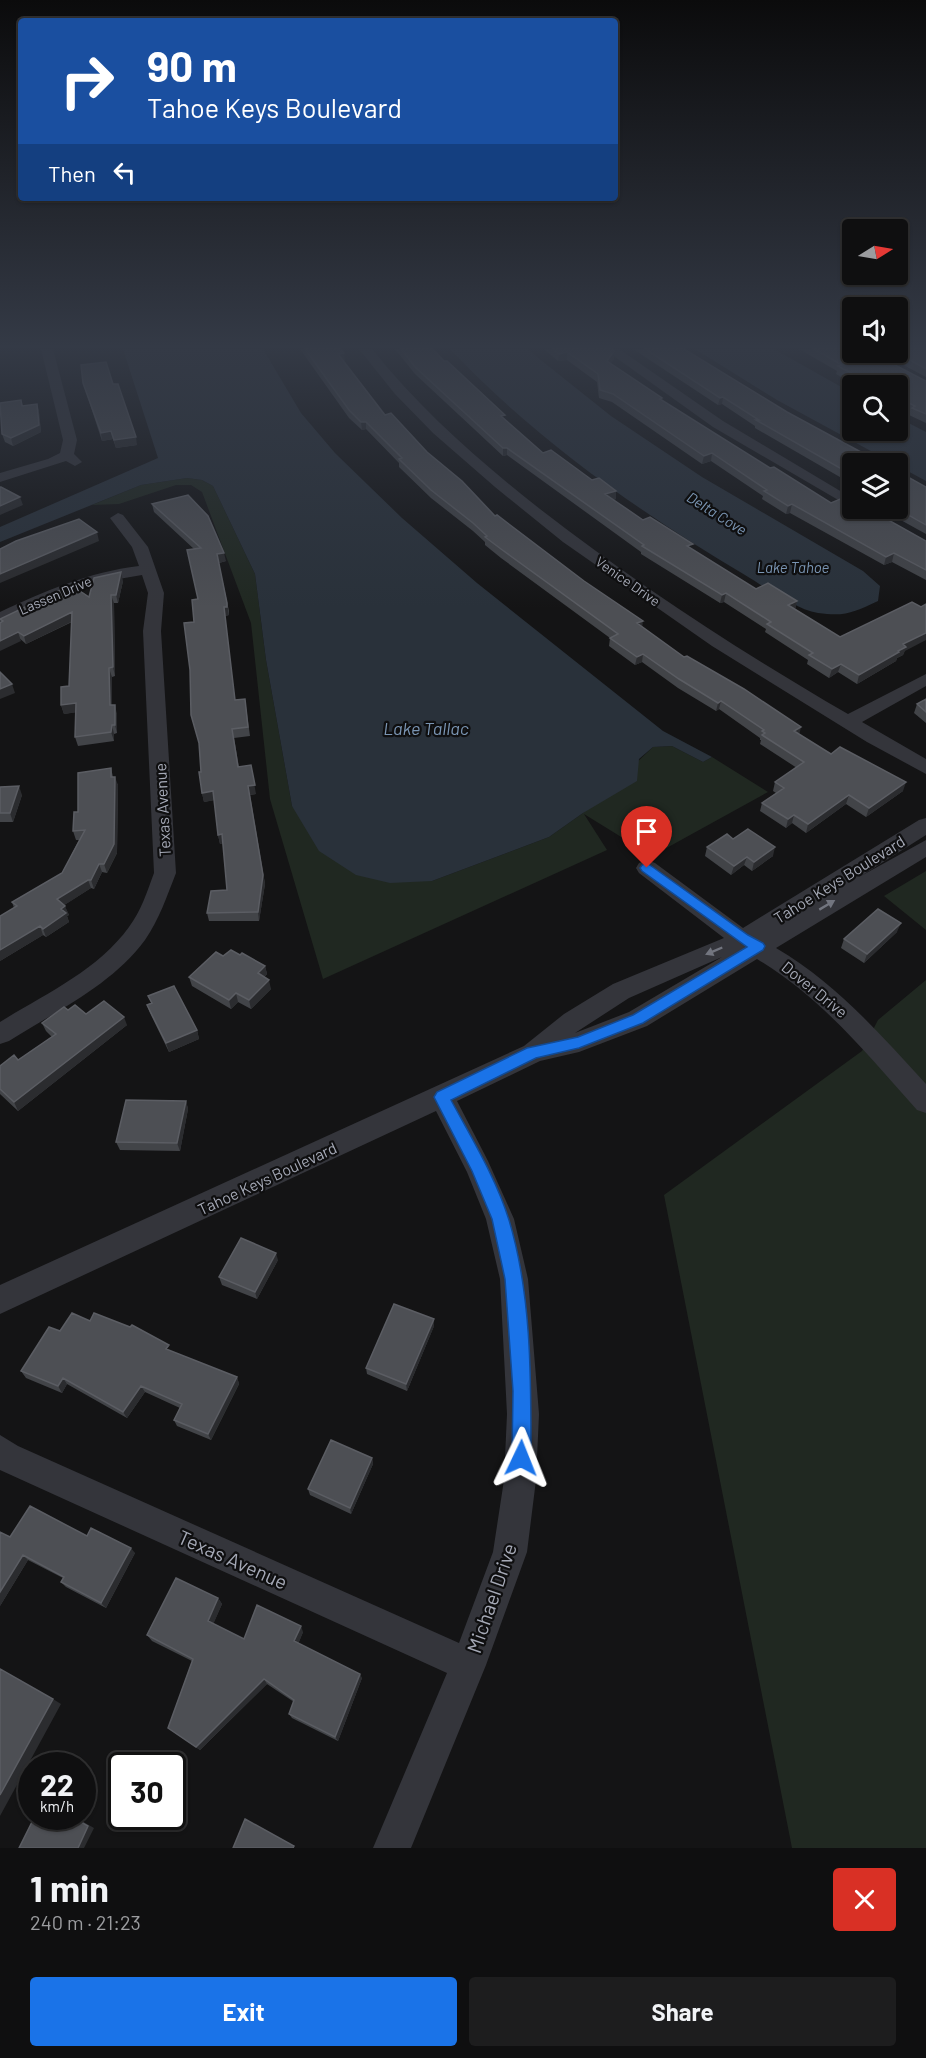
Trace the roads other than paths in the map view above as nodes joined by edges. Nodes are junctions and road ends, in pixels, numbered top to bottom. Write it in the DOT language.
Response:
graph roads {
  1 [pos="69,435"];
  2 [pos="444,435"];
  3 [pos="737,435"];
  4 [pos="0,478"];
  5 [pos="842,498"];
  6 [pos="118,518"];
  7 [pos="147,570"];
  8 [pos="0,619"];
  9 [pos="926,679"];
  10 [pos="848,722"];
  11 [pos="926,768"];
  12 [pos="926,825"];
  13 [pos="926,847"];
  14 [pos="647,868"];
  15 [pos="751,943"];
  16 [pos="0,1034"];
  17 [pos="532,1053"];
  18 [pos="442,1097"];
  19 [pos="926,1102"];
  20 [pos="0,1300"];
  21 [pos="0,1451"];
  22 [pos="468,1665"];
  23 [pos="392,1848"];
  1 -- 4 [label="street"];
  2 -- 10 [label="street, Venice Drive"];
  3 -- 5 [label="street"];
  6 -- 7 [label="street, Texas Avenue"];
  7 -- 8 [label="street, Lassen Drive"];
  7 -- 16 [label="street, Texas Avenue"];
  9 -- 10 [label="street"];
  10 -- 11 [label="street, Venice Drive"];
  12 -- 15 [label="street, Tahoe Keys Boulevard"];
  15 -- 13 [label="street, Tahoe Keys Boulevard, one-way"];
  14 -- 15 [label="street, Dover Drive"];
  15 -- 17 [label="street, Tahoe Keys Boulevard, one-way"];
  15 -- 17 [label="street, Tahoe Keys Boulevard"];
  15 -- 19 [label="street, Dover Drive"];
  17 -- 18 [label="street, Tahoe Keys Boulevard"];
  18 -- 20 [label="street, Tahoe Keys Boulevard"];
  18 -- 22 [label="street, Michael Drive"];
  21 -- 22 [label="street, Texas Avenue"];
  22 -- 23 [label="street, Michael Drive"];
}
